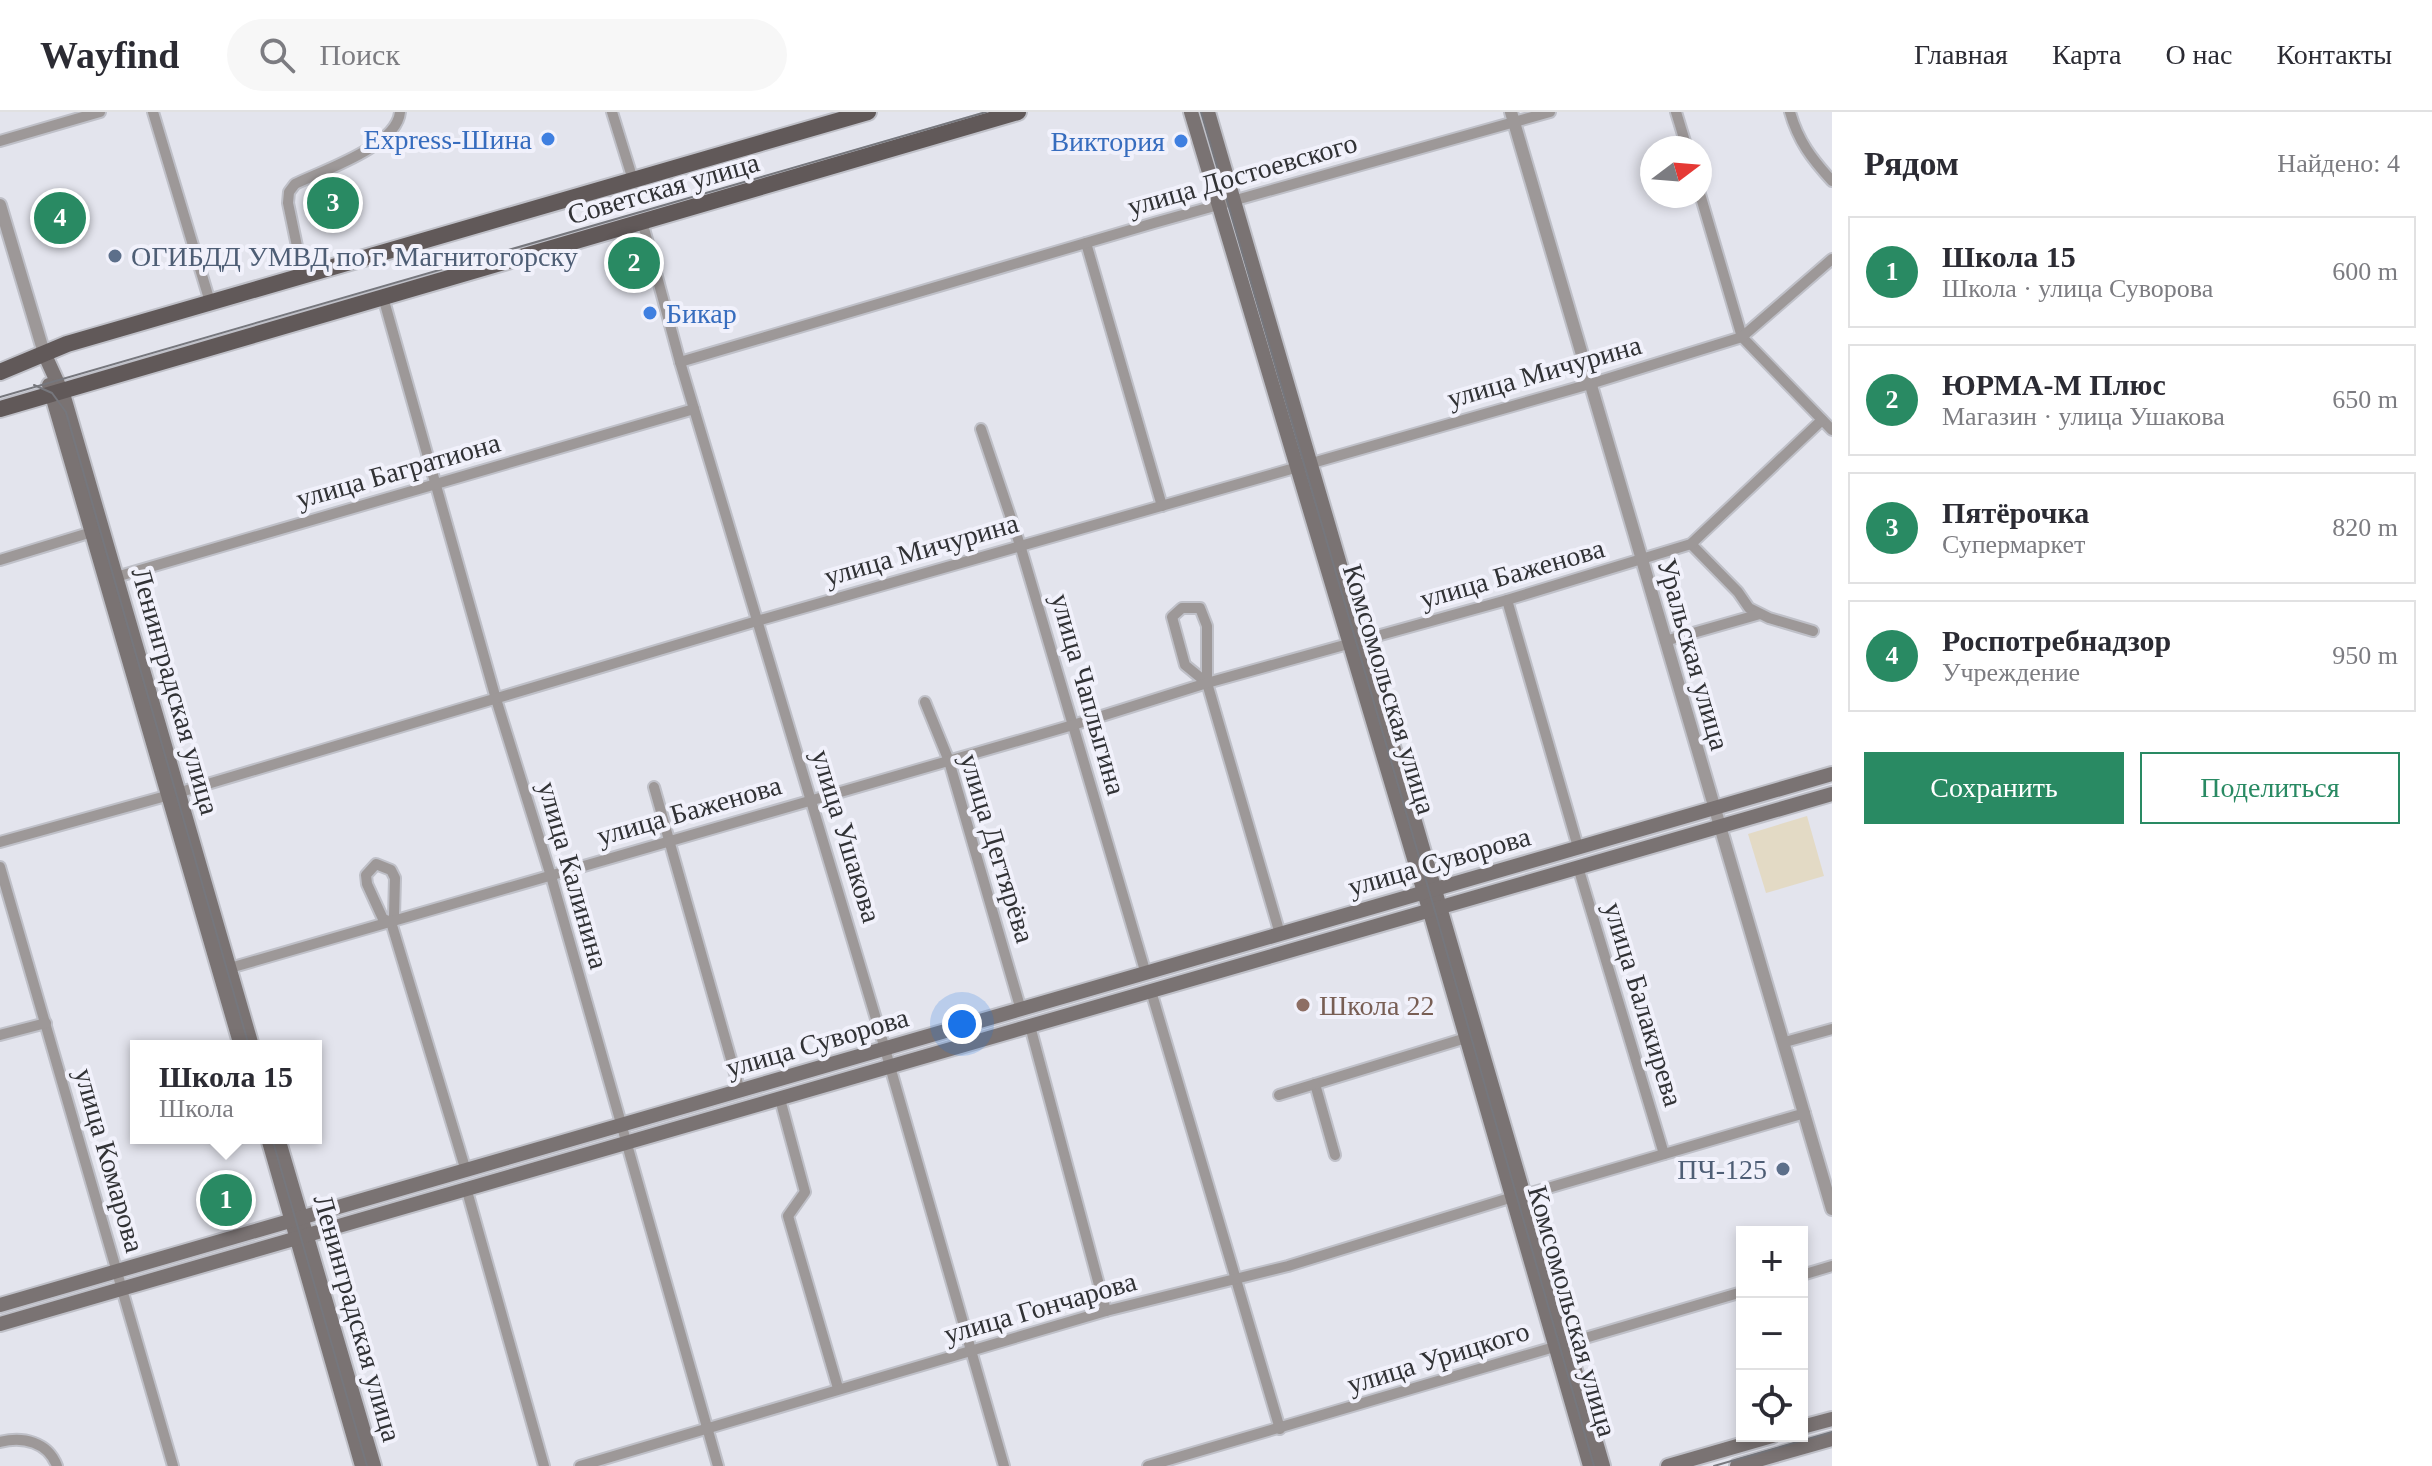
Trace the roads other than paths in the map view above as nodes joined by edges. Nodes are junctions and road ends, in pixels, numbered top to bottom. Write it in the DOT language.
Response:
graph roads {
  1 [pos="100,112"];
  2 [pos="153,112"];
  3 [pos="400,112"];
  4 [pos="612,112"];
  5 [pos="868,112"];
  6 [pos="1018,112"];
  7 [pos="1191,112"];
  8 [pos="1208,112"];
  9 [pos="1550,112"];
  10 [pos="1676,112"];
  11 [pos="1790,112"];
  12 [pos="1513,117"];
  13 [pos="1683,136"];
  14 [pos="0,141"];
  15 [pos="633,180"];
  16 [pos="1832,181"];
  17 [pos="1234,201"];
  18 [pos="1218,204"];
  19 [pos="0,205"];
  20 [pos="1704,208"];
  21 [pos="642,221"];
  22 [pos="1086,243"];
  23 [pos="1832,259"];
  24 [pos="303,275"];
  25 [pos="383,297"];
  26 [pos="210,302"];
  27 [pos="1742,337"];
  28 [pos="44,353"];
  29 [pos="680,362"];
  30 [pos="0,372"];
  31 [pos="1590,384"];
  32 [pos="56,393"];
  33 [pos="0,409"];
  34 [pos="694,409"];
  35 [pos="1822,420"];
  36 [pos="981,429"];
  37 [pos="1832,430"];
  38 [pos="1304,464"];
  39 [pos="436,484"];
  40 [pos="1162,506"];
  41 [pos="92,532"];
  42 [pos="1691,544"];
  43 [pos="1020,545"];
  44 [pos="0,560"];
  45 [pos="1642,560"];
  46 [pos="116,577"];
  47 [pos="1507,600"];
  48 [pos="1760,614"];
  49 [pos="757,621"];
  50 [pos="1813,631"];
  51 [pos="1665,641"];
  52 [pos="1356,642"];
  53 [pos="1207,683"];
  54 [pos="496,699"];
  55 [pos="925,702"];
  56 [pos="1073,725"];
  57 [pos="949,761"];
  58 [pos="1832,774"];
  59 [pos="654,787"];
  60 [pos="174,794"];
  61 [pos="1832,794"];
  62 [pos="811,800"];
  63 [pos="1714,809"];
  64 [pos="1720,826"];
  65 [pos="667,841"];
  66 [pos="0,842"];
  67 [pos="1578,847"];
  68 [pos="0,867"];
  69 [pos="1578,867"];
  70 [pos="551,876"];
  71 [pos="1430,891"];
  72 [pos="1435,909"];
  73 [pos="391,922"];
  74 [pos="1280,934"];
  75 [pos="230,968"];
  76 [pos="1146,974"];
  77 [pos="1151,991"];
  78 [pos="1021,1010"];
  79 [pos="46,1023"];
  80 [pos="1030,1026"];
  81 [pos="1832,1029"];
  82 [pos="0,1035"];
  83 [pos="1466,1038"];
  84 [pos="239,1040"];
  85 [pos="250,1040"];
  86 [pos="1785,1042"];
  87 [pos="885,1049"];
  88 [pos="890,1067"];
  89 [pos="1315,1084"];
  90 [pos="740,1091"];
  91 [pos="1279,1095"];
  92 [pos="780,1099"];
  93 [pos="1805,1113"];
  94 [pos="619,1126"];
  95 [pos="625,1143"];
  96 [pos="270,1144"];
  97 [pos="279,1144"];
  98 [pos="1664,1154"];
  99 [pos="1335,1155"];
  100 [pos="466,1171"];
  101 [pos="467,1191"];
  102 [pos="1519,1196"];
  103 [pos="1832,1209"];
  104 [pos="297,1220"];
  105 [pos="301,1237"];
  106 [pos="1832,1266"];
  107 [pos="116,1272"];
  108 [pos="1808,1273"];
  109 [pos="1238,1280"];
  110 [pos="121,1290"];
  111 [pos="1736,1294"];
  112 [pos="0,1305"];
  113 [pos="1106,1311"];
  114 [pos="0,1324"];
  115 [pos="1561,1344"];
  116 [pos="971,1351"];
  117 [pos="838,1388"];
  118 [pos="1832,1419"];
  119 [pos="1808,1425"];
  120 [pos="1280,1429"];
  121 [pos="707,1430"];
  122 [pos="1832,1439"];
  123 [pos="0,1442"];
  124 [pos="1751,1442"];
  125 [pos="57,1466"];
  126 [pos="173,1466"];
  127 [pos="362,1466"];
  128 [pos="374,1466"];
  129 [pos="544,1466"];
  130 [pos="580,1466"];
  131 [pos="718,1466"];
  132 [pos="1004,1466"];
  133 [pos="1148,1466"];
  134 [pos="1590,1466"];
  135 [pos="1603,1466"];
  136 [pos="1668,1466"];
  137 [pos="1737,1466"];
  1 -- 14 [label="street"];
  2 -- 26 [label="street"];
  3 -- 24 [label="street"];
  4 -- 15 [label="street"];
  5 -- 15 [label="main road, Советская улица"];
  6 -- 21 [label="main road, Советская улица"];
  7 -- 18 [label="main road, Комсомольская улица"];
  8 -- 17 [label="main road, Комсомольская улица"];
  9 -- 12 [label="street, улица Достоевского"];
  10 -- 13 [label="street"];
  11 -- 16 [label="street"];
  12 -- 17 [label="street, улица Достоевского"];
  12 -- 31 [label="street, Уральская улица"];
  15 -- 24 [label="main road, Советская улица"];
  17 -- 18 [label="street, улица Достоевского"];
  17 -- 38 [label="main road, Комсомольская улица"];
  18 -- 22 [label="street, улица Достоевского"];
  18 -- 38 [label="main road, Комсомольская улица"];
  19 -- 28 [label="street, Ленинградская улица"];
  20 -- 27 [label="street"];
  21 -- 25 [label="main road, Советская улица"];
  21 -- 29 [label="street, улица Ушакова"];
  22 -- 29 [label="street, улица Достоевского"];
  22 -- 40 [label="street"];
  23 -- 27 [label="street, улица Мичурина"];
  24 -- 26 [label="main road, Советская улица"];
  25 -- 32 [label="main road, Советская улица"];
  25 -- 39 [label="street, улица Калинина"];
  26 -- 28 [label="main road, Советская улица"];
  27 -- 31 [label="street, улица Мичурина"];
  27 -- 35 [label="street"];
  28 -- 30 [label="main road, Советская улица"];
  28 -- 32 [label="main road, Ленинградская улица"];
  29 -- 34 [label="street, улица Ушакова"];
  31 -- 38 [label="street, улица Мичурина"];
  31 -- 45 [label="street, Уральская улица"];
  32 -- 33 [label="main road, Советская улица"];
  32 -- 41 [label="main road, Ленинградская улица"];
  32 -- 46 [label="main road, Ленинградская улица"];
  34 -- 39 [label="street, улица Багратиона"];
  34 -- 49 [label="street, улица Ушакова"];
  35 -- 37 [label="street"];
  35 -- 42 [label="street, улица Баженова"];
  36 -- 43 [label="street, улица Чаплыгина"];
  38 -- 40 [label="street, улица Мичурина"];
  38 -- 52 [label="main road, Комсомольская улица"];
  39 -- 46 [label="street, улица Багратиона"];
  39 -- 54 [label="street, улица Калинина"];
  40 -- 43 [label="street, улица Мичурина"];
  41 -- 44 [label="street"];
  41 -- 60 [label="main road, Ленинградская улица"];
  42 -- 45 [label="street, улица Баженова"];
  42 -- 48 [label="street"];
  43 -- 49 [label="street, улица Мичурина"];
  43 -- 56 [label="street, улица Чаплыгина"];
  45 -- 47 [label="street, улица Баженова"];
  45 -- 51 [label="street, Уральская улица"];
  46 -- 60 [label="main road, Ленинградская улица"];
  47 -- 52 [label="street, улица Баженова"];
  47 -- 67 [label="street"];
  48 -- 50 [label="street"];
  48 -- 51 [label="street"];
  49 -- 54 [label="street, улица Мичурина"];
  49 -- 62 [label="street, улица Ушакова"];
  51 -- 63 [label="street, Уральская улица"];
  52 -- 53 [label="street, улица Баженова"];
  52 -- 71 [label="main road, Комсомольская улица"];
  53 -- 53 [label="street"];
  53 -- 56 [label="street, улица Баженова"];
  53 -- 74 [label="street"];
  54 -- 60 [label="street, улица Мичурина"];
  54 -- 70 [label="street, улица Калинина"];
  55 -- 57 [label="street, улица Дегтярёва"];
  56 -- 57 [label="street, улица Баженова"];
  56 -- 76 [label="street, улица Чаплыгина"];
  57 -- 62 [label="street, улица Баженова"];
  57 -- 78 [label="street, улица Дегтярёва"];
  58 -- 63 [label="main road, улица Суворова"];
  59 -- 65 [label="street"];
  60 -- 66 [label="street, улица Мичурина"];
  60 -- 75 [label="main road, Ленинградская улица"];
  60 -- 84 [label="main road, Ленинградская улица"];
  61 -- 64 [label="main road, улица Суворова"];
  62 -- 65 [label="street, улица Баженова"];
  62 -- 87 [label="street, улица Ушакова"];
  63 -- 64 [label="street, Уральская улица"];
  63 -- 67 [label="main road, улица Суворова"];
  64 -- 69 [label="main road, улица Суворова"];
  64 -- 86 [label="street, Уральская улица"];
  65 -- 70 [label="street, улица Баженова"];
  65 -- 90 [label="street"];
  67 -- 71 [label="main road, улица Суворова"];
  68 -- 79 [label="street, улица Комарова"];
  69 -- 72 [label="main road, улица Суворова"];
  69 -- 98 [label="street, улица Балакирева"];
  70 -- 73 [label="street, улица Баженова"];
  70 -- 94 [label="street, улица Калинина"];
  71 -- 72 [label="main road, Комсомольская улица"];
  71 -- 74 [label="main road, улица Суворова"];
  72 -- 77 [label="main road, улица Суворова"];
  72 -- 83 [label="main road, Комсомольская улица"];
  72 -- 102 [label="main road, Комсомольская улица"];
  73 -- 73 [label="street"];
  73 -- 75 [label="street, улица Баженова"];
  73 -- 100 [label="street"];
  74 -- 76 [label="main road, улица Суворова"];
  75 -- 85 [label="main road, Ленинградская улица"];
  76 -- 78 [label="main road, улица Суворова"];
  77 -- 80 [label="main road, улица Суворова"];
  77 -- 109 [label="street"];
  78 -- 87 [label="main road, улица Суворова"];
  79 -- 82 [label="street"];
  79 -- 107 [label="street, улица Комарова"];
  80 -- 88 [label="main road, улица Суворова"];
  80 -- 113 [label="street"];
  81 -- 86 [label="street"];
  83 -- 89 [label="street"];
  83 -- 102 [label="main road, Комсомольская улица"];
  86 -- 93 [label="street, Уральская улица"];
  87 -- 88 [label="street, улица Ушакова"];
  87 -- 90 [label="main road, улица Суворова"];
  88 -- 92 [label="main road, улица Суворова"];
  88 -- 116 [label="street, улица Ушакова"];
  89 -- 91 [label="street"];
  89 -- 99 [label="street"];
  90 -- 94 [label="main road, улица Суворова"];
  92 -- 95 [label="main road, улица Суворова"];
  92 -- 117 [label="street"];
  93 -- 98 [label="street, улица Гончарова"];
  93 -- 103 [label="street, Уральская улица"];
  94 -- 95 [label="street, улица Калинина"];
  94 -- 100 [label="main road, улица Суворова"];
  95 -- 101 [label="main road, улица Суворова"];
  95 -- 121 [label="street, улица Калинина"];
  96 -- 104 [label="main road, Ленинградская улица"];
  97 -- 104 [label="main road, Ленинградская улица"];
  98 -- 102 [label="street, улица Гончарова"];
  100 -- 104 [label="main road, улица Суворова"];
  101 -- 105 [label="main road, улица Суворова"];
  101 -- 129 [label="street"];
  102 -- 109 [label="street, улица Гончарова"];
  102 -- 115 [label="main road, Комсомольская улица"];
  104 -- 105 [label="main road, Ленинградская улица"];
  104 -- 107 [label="main road, улица Суворова"];
  105 -- 110 [label="main road, улица Суворова"];
  105 -- 127 [label="main road, Ленинградская улица"];
  105 -- 128 [label="main road, Ленинградская улица"];
  106 -- 108 [label="street"];
  107 -- 110 [label="street, улица Комарова"];
  107 -- 112 [label="main road, улица Суворова"];
  109 -- 113 [label="street, улица Гончарова"];
  109 -- 120 [label="street"];
  110 -- 114 [label="main road, улица Суворова"];
  110 -- 126 [label="street, улица Комарова"];
  111 -- 115 [label="street, улица Урицкого"];
  113 -- 116 [label="street, улица Гончарова"];
  115 -- 120 [label="street, улица Урицкого"];
  115 -- 134 [label="main road, Комсомольская улица"];
  115 -- 135 [label="main road, Комсомольская улица"];
  116 -- 117 [label="street, улица Гончарова"];
  116 -- 132 [label="street, улица Ушакова"];
  117 -- 121 [label="street, улица Гончарова"];
  118 -- 119 [label="main road"];
  120 -- 133 [label="street, улица Урицкого"];
  121 -- 130 [label="street, улица Гончарова"];
  121 -- 131 [label="street, улица Калинина"];
  122 -- 137 [label="main road"];
  123 -- 125 [label="street"];
  124 -- 136 [label="main road"];
}
